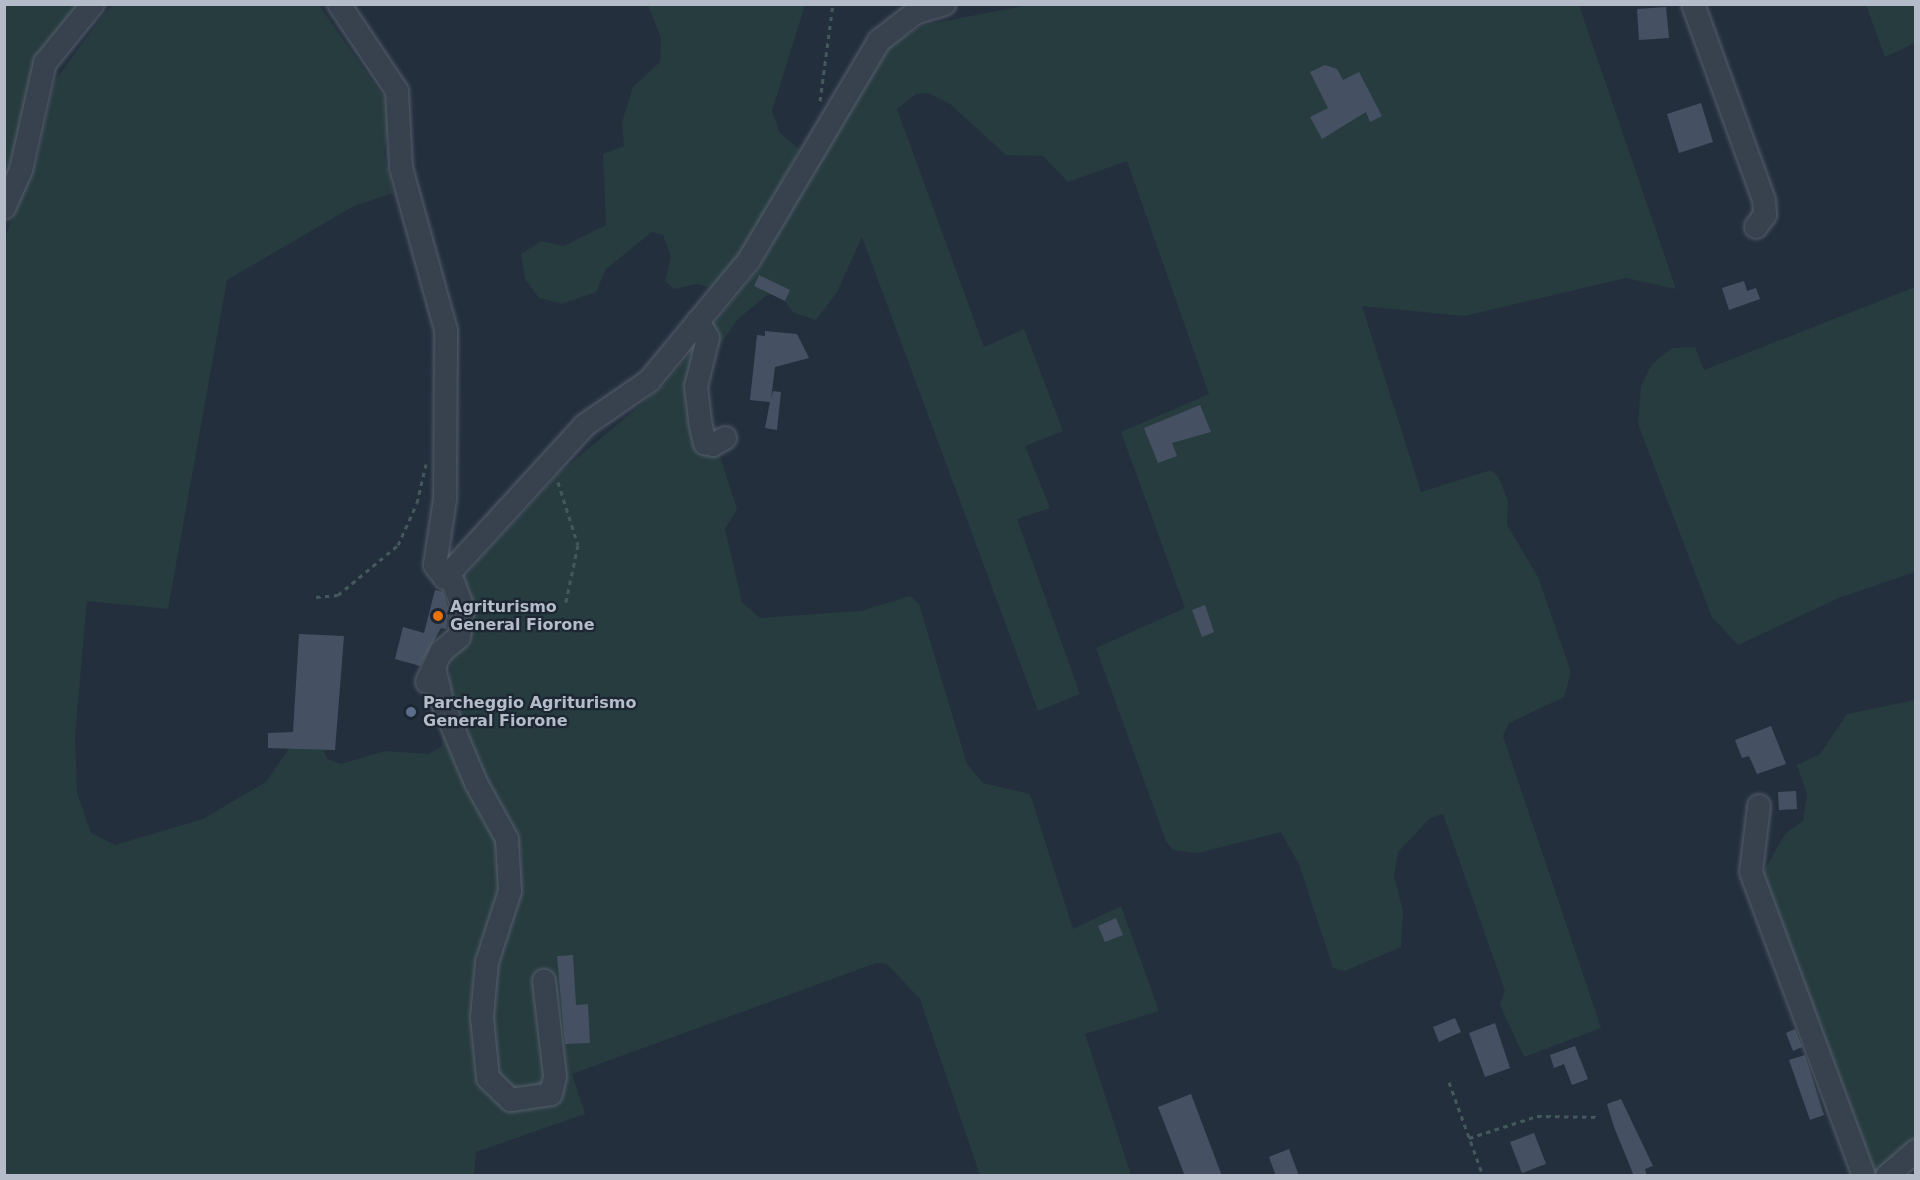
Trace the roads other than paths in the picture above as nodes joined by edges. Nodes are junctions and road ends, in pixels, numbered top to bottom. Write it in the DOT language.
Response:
graph roads {
  1 [pos="93,4"];
  2 [pos="339,4"];
  3 [pos="945,4"];
  4 [pos="1694,4"];
  5 [pos="4,208"];
  6 [pos="1756,226"];
  7 [pos="698,321"];
  8 [pos="725,438"];
  9 [pos="452,576"];
  10 [pos="1759,806"];
  11 [pos="544,981"];
  12 [pos="1916,1151"];
  13 [pos="1864,1176"];
  14 [pos="1887,1176"];
  1 -- 5 [label="street"];
  2 -- 9 [label="street"];
  3 -- 7 [label="street"];
  4 -- 6 [label="street"];
  7 -- 8 [label="street"];
  7 -- 9 [label="street"];
  9 -- 11 [label="street"];
  10 -- 13 [label="street"];
  12 -- 14 [label="street"];
}
